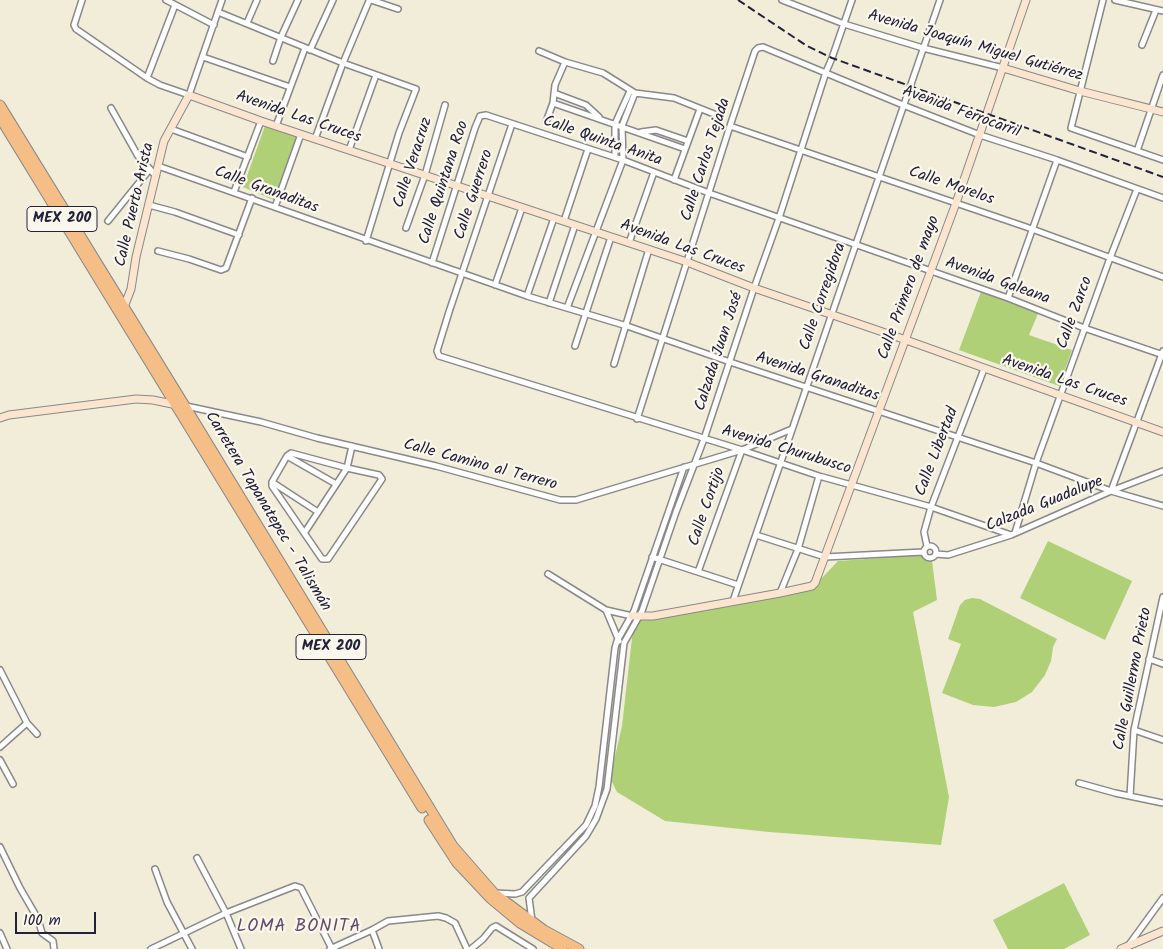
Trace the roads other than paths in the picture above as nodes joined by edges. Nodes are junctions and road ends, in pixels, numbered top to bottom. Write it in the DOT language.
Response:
graph roads {
  1 [pos="82,0"];
  2 [pos="166,0"];
  3 [pos="222,0"];
  4 [pos="257,0"];
  5 [pos="298,0"];
  6 [pos="333,0"];
  7 [pos="782,0"];
  8 [pos="852,0"];
  9 [pos="940,0"];
  10 [pos="1026,0"];
  11 [pos="1103,0"];
  12 [pos="1115,0"];
  13 [pos="174,5"];
  14 [pos="398,8"];
  15 [pos="1156,10"];
  16 [pos="1163,11"];
  17 [pos="218,12"];
  18 [pos="247,23"];
  19 [pos="844,24"];
  20 [pos="214,25"];
  21 [pos="281,38"];
  22 [pos="1142,45"];
  23 [pos="923,48"];
  24 [pos="307,49"];
  25 [pos="539,51"];
  26 [pos="755,51"];
  27 [pos="204,57"];
  28 [pos="273,61"];
  29 [pos="565,62"];
  30 [pos="343,63"];
  31 [pos="1003,68"];
  32 [pos="826,72"];
  33 [pos="376,75"];
  34 [pos="1163,75"];
  35 [pos="147,78"];
  36 [pos="290,87"];
  37 [pos="1080,91"];
  38 [pos="632,92"];
  39 [pos="554,93"];
  40 [pos="189,94"];
  41 [pos="553,102"];
  42 [pos="0,105"];
  43 [pos="445,105"];
  44 [pos="903,105"];
  45 [pos="111,108"];
  46 [pos="700,109"];
  47 [pos="1150,109"];
  48 [pos="1163,112"];
  49 [pos="714,114"];
  50 [pos="486,115"];
  51 [pos="0,118"];
  52 [pos="601,119"];
  53 [pos="261,121"];
  54 [pos="546,122"];
  55 [pos="512,124"];
  56 [pos="616,124"];
  57 [pos="276,126"];
  58 [pos="622,126"];
  59 [pos="730,126"];
  60 [pos="171,129"];
  61 [pos="639,132"];
  62 [pos="301,134"];
  63 [pos="980,135"];
  64 [pos="315,139"];
  65 [pos="688,141"];
  66 [pos="588,149"];
  67 [pos="685,149"];
  68 [pos="801,149"];
  69 [pos="349,150"];
  70 [pos="1137,152"];
  71 [pos="248,157"];
  72 [pos="615,157"];
  73 [pos="623,160"];
  74 [pos="1057,160"];
  75 [pos="1163,160"];
  76 [pos="390,164"];
  77 [pos="158,166"];
  78 [pos="150,169"];
  79 [pos="654,172"];
  80 [pos="425,175"];
  81 [pos="878,175"];
  82 [pos="156,176"];
  83 [pos="674,180"];
  84 [pos="457,186"];
  85 [pos="1137,189"];
  86 [pos="234,192"];
  87 [pos="708,193"];
  88 [pos="488,196"];
  89 [pos="252,198"];
  90 [pos="1163,198"];
  91 [pos="956,202"];
  92 [pos="149,205"];
  93 [pos="275,207"];
  94 [pos="522,208"];
  95 [pos="554,218"];
  96 [pos="779,218"];
  97 [pos="108,221"];
  98 [pos="564,221"];
  99 [pos="574,225"];
  100 [pos="406,228"];
  101 [pos="1032,229"];
  102 [pos="595,232"];
  103 [pos="238,234"];
  104 [pos="611,237"];
  105 [pos="366,241"];
  106 [pos="629,243"];
  107 [pos="855,244"];
  108 [pos="649,250"];
  109 [pos="158,251"];
  110 [pos="1110,258"];
  111 [pos="687,262"];
  112 [pos="432,263"];
  113 [pos="930,271"];
  114 [pos="462,273"];
  115 [pos="1163,277"];
  116 [pos="495,285"];
  117 [pos="754,288"];
  118 [pos="527,296"];
  119 [pos="1008,298"];
  120 [pos="549,303"];
  121 [pos="124,307"];
  122 [pos="567,308"];
  123 [pos="586,314"];
  124 [pos="830,314"];
  125 [pos="627,326"];
  126 [pos="1084,328"];
  127 [pos="662,339"];
  128 [pos="906,340"];
  129 [pos="575,346"];
  130 [pos="1163,354"];
  131 [pos="439,356"];
  132 [pos="730,362"];
  133 [pos="614,364"];
  134 [pos="984,369"];
  135 [pos="807,388"];
  136 [pos="1061,395"];
  137 [pos="181,405"];
  138 [pos="878,411"];
  139 [pos="0,418"];
  140 [pos="637,419"];
  141 [pos="1137,423"];
  142 [pos="792,429"];
  143 [pos="1163,432"];
  144 [pos="704,438"];
  145 [pos="957,438"];
  146 [pos="352,446"];
  147 [pos="742,450"];
  148 [pos="287,456"];
  149 [pos="1036,463"];
  150 [pos="694,464"];
  151 [pos="780,464"];
  152 [pos="684,467"];
  153 [pos="347,468"];
  154 [pos="1163,471"];
  155 [pos="819,476"];
  156 [pos="272,482"];
  157 [pos="336,484"];
  158 [pos="851,484"];
  159 [pos="1111,491"];
  160 [pos="1163,506"];
  161 [pos="931,507"];
  162 [pos="318,512"];
  163 [pos="305,532"];
  164 [pos="1013,534"];
  165 [pos="756,535"];
  166 [pos="927,546"];
  167 [pos="798,549"];
  168 [pos="923,552"];
  169 [pos="936,554"];
  170 [pos="652,557"];
  171 [pos="825,557"];
  172 [pos="660,561"];
  173 [pos="698,572"];
  174 [pos="548,574"];
  175 [pos="738,584"];
  176 [pos="780,593"];
  177 [pos="1163,597"];
  178 [pos="733,601"];
  179 [pos="606,610"];
  180 [pos="640,617"];
  181 [pos="632,620"];
  182 [pos="617,641"];
  183 [pos="624,643"];
  184 [pos="1149,659"];
  185 [pos="1163,664"];
  186 [pos="0,670"];
  187 [pos="28,722"];
  188 [pos="1134,730"];
  189 [pos="37,734"];
  190 [pos="1163,740"];
  191 [pos="0,747"];
  192 [pos="0,760"];
  193 [pos="1079,783"];
  194 [pos="13,784"];
  195 [pos="1130,796"];
  196 [pos="1163,803"];
  197 [pos="0,847"];
  198 [pos="197,858"];
  199 [pos="155,868"];
  200 [pos="522,892"];
  201 [pos="494,893"];
  202 [pos="529,898"];
  203 [pos="1163,898"];
  204 [pos="226,913"];
  205 [pos="532,922"];
  206 [pos="372,930"];
  207 [pos="1163,931"];
  208 [pos="0,933"];
  209 [pos="185,933"];
  210 [pos="1126,948"];
  211 [pos="7,949"];
  212 [pos="54,949"];
  213 [pos="151,949"];
  214 [pos="192,949"];
  215 [pos="241,949"];
  216 [pos="331,949"];
  217 [pos="379,949"];
  218 [pos="469,949"];
  219 [pos="533,949"];
  220 [pos="563,949"];
  221 [pos="579,949"];
  1 -- 35 [label="street"];
  2 -- 13 [label="street"];
  3 -- 17 [label="street, Calle Puerto Arista"];
  4 -- 18 [label="street"];
  5 -- 21 [label="street"];
  6 -- 24 [label="street"];
  7 -- 19 [label="street, Avenida Joaquín Miguel Gutiérrez"];
  8 -- 19 [label="street, Calzada Juan José"];
  9 -- 23 [label="street, Calle Corregidora"];
  10 -- 31 [label="street, Calle Primero de mayo"];
  11 -- 37 [label="street"];
  12 -- 15 [label="street"];
  13 -- 20 [label="street"];
  13 -- 35 [label="street"];
  14 -- 30 [label="street"];
  15 -- 16 [label="street"];
  15 -- 22 [label="street"];
  17 -- 18 [label="street"];
  17 -- 20 [label="street, Calle Puerto Arista"];
  18 -- 21 [label="street"];
  19 -- 23 [label="street, Avenida Joaquín Miguel Gutiérrez"];
  19 -- 32 [label="street, Calzada Juan José"];
  20 -- 27 [label="street, Calle Puerto Arista"];
  21 -- 24 [label="street"];
  21 -- 28 [label="street"];
  23 -- 31 [label="street, Avenida Joaquín Miguel Gutiérrez"];
  23 -- 44 [label="street, Calle Corregidora"];
  24 -- 30 [label="street"];
  24 -- 36 [label="street"];
  25 -- 29 [label="street"];
  26 -- 32 [label="street, Avenida Ferrocarril"];
  26 -- 59 [label="street, Calle Carlos Tejada"];
  27 -- 36 [label="street"];
  27 -- 40 [label="street, Calle Puerto Arista"];
  29 -- 38 [label="street"];
  29 -- 39 [label="street"];
  30 -- 33 [label="street"];
  30 -- 64 [label="street"];
  31 -- 37 [label="street, Avenida Joaquín Miguel Gutiérrez"];
  31 -- 63 [label="street, Calle Primero de mayo"];
  32 -- 44 [label="street, Avenida Ferrocarril"];
  32 -- 68 [label="street, Calzada Juan José"];
  33 -- 69 [label="street"];
  33 -- 76 [label="street"];
  34 -- 47 [label="street"];
  35 -- 40 [label="street"];
  36 -- 57 [label="street"];
  37 -- 47 [label="street, Avenida Joaquín Miguel Gutiérrez"];
  37 -- 70 [label="street"];
  38 -- 46 [label="street"];
  38 -- 56 [label="street"];
  38 -- 58 [label="street"];
  39 -- 41 [label="street"];
  39 -- 52 [label="street"];
  40 -- 53 [label="street, Avenida Las Cruces"];
  40 -- 60 [label="street, Calle Puerto Arista"];
  41 -- 52 [label="street"];
  41 -- 54 [label="street"];
  42 -- 121 [label="highway, Carretera Tapanatepec - Talismán / MEX 200"];
  43 -- 80 [label="street, Calle Veracruz"];
  44 -- 63 [label="street, Avenida Ferrocarril"];
  44 -- 81 [label="street, Calle Corregidora"];
  45 -- 78 [label="street"];
  46 -- 49 [label="street"];
  46 -- 65 [label="street"];
  47 -- 48 [label="street, Avenida Joaquín Miguel Gutiérrez"];
  47 -- 70 [label="street"];
  50 -- 55 [label="street, Calle Quinta Anita"];
  50 -- 84 [label="street, Calle Quintana Roo"];
  51 -- 137 [label="highway, Carretera Tapanatepec - Talismán / MEX 200"];
  52 -- 56 [label="street"];
  53 -- 57 [label="street, Avenida Las Cruces"];
  53 -- 71 [label="street"];
  55 -- 66 [label="street, Calle Quinta Anita"];
  55 -- 88 [label="street, Calle Guerrero"];
  56 -- 58 [label="street"];
  56 -- 72 [label="street"];
  57 -- 62 [label="street, Avenida Las Cruces"];
  58 -- 61 [label="street"];
  58 -- 73 [label="street"];
  59 -- 68 [label="street, Calle Morelos"];
  59 -- 87 [label="street, Calle Carlos Tejada"];
  60 -- 71 [label="street"];
  60 -- 77 [label="street, Calle Puerto Arista"];
  61 -- 65 [label="street"];
  61 -- 67 [label="street"];
  62 -- 64 [label="street, Avenida Las Cruces"];
  62 -- 93 [label="street"];
  63 -- 74 [label="street, Avenida Ferrocarril"];
  63 -- 91 [label="street, Calle Primero de mayo"];
  64 -- 69 [label="street, Avenida Las Cruces"];
  65 -- 67 [label="street"];
  66 -- 72 [label="street, Calle Quinta Anita"];
  66 -- 98 [label="street"];
  67 -- 83 [label="street"];
  68 -- 81 [label="street, Calle Morelos"];
  68 -- 96 [label="street, Calzada Juan José"];
  69 -- 76 [label="street, Avenida Las Cruces"];
  70 -- 75 [label="street"];
  71 -- 86 [label="street"];
  72 -- 73 [label="street, Calle Quinta Anita"];
  73 -- 79 [label="street, Calle Quinta Anita"];
  73 -- 102 [label="street"];
  74 -- 85 [label="street, Avenida Ferrocarril"];
  74 -- 101 [label="street"];
  76 -- 80 [label="street, Avenida Las Cruces"];
  76 -- 105 [label="street"];
  77 -- 82 [label="street, Calle Puerto Arista"];
  77 -- 86 [label="street, Calle Granaditas"];
  78 -- 82 [label="street"];
  78 -- 97 [label="street"];
  79 -- 83 [label="street, Calle Quinta Anita"];
  79 -- 106 [label="street"];
  80 -- 84 [label="street, Avenida Las Cruces"];
  80 -- 100 [label="street, Calle Veracruz"];
  81 -- 91 [label="street, Calle Morelos"];
  81 -- 107 [label="street, Calle Corregidora"];
  82 -- 92 [label="street, Calle Puerto Arista"];
  83 -- 87 [label="street, Calle Quinta Anita"];
  84 -- 88 [label="street, Avenida Las Cruces"];
  84 -- 112 [label="street, Calle Quintana Roo"];
  85 -- 90 [label="street, Avenida Ferrocarril"];
  85 -- 110 [label="street, Calle Zarco"];
  86 -- 89 [label="street, Calle Granaditas"];
  87 -- 96 [label="street, Avenida Galeana"];
  87 -- 111 [label="street, Calle Carlos Tejada"];
  88 -- 94 [label="street, Avenida Las Cruces"];
  88 -- 114 [label="street, Calle Guerrero"];
  89 -- 93 [label="street, Calle Granaditas"];
  89 -- 103 [label="street"];
  91 -- 101 [label="street, Calle Morelos"];
  91 -- 113 [label="street, Calle Primero de mayo"];
  92 -- 103 [label="street"];
  92 -- 121 [label="street, Calle Puerto Arista"];
  93 -- 105 [label="street, Calle Granaditas"];
  94 -- 95 [label="street, Avenida Las Cruces"];
  94 -- 116 [label="street"];
  95 -- 98 [label="street, Avenida Las Cruces"];
  95 -- 118 [label="street"];
  96 -- 107 [label="street, Avenida Galeana"];
  96 -- 117 [label="street, Calzada Juan José"];
  98 -- 99 [label="street, Avenida Las Cruces"];
  99 -- 102 [label="street, Avenida Las Cruces"];
  99 -- 120 [label="street"];
  101 -- 110 [label="street, Calle Morelos"];
  101 -- 119 [label="street"];
  102 -- 104 [label="street, Avenida Las Cruces"];
  102 -- 122 [label="street"];
  103 -- 109 [label="street"];
  104 -- 106 [label="street, Avenida Las Cruces"];
  104 -- 123 [label="street"];
  105 -- 112 [label="street, Calle Granaditas"];
  106 -- 108 [label="street, Avenida Las Cruces"];
  107 -- 113 [label="street, Avenida Galeana"];
  107 -- 124 [label="street, Calle Corregidora"];
  108 -- 111 [label="street, Avenida Las Cruces"];
  108 -- 125 [label="street"];
  110 -- 115 [label="street, Calle Morelos"];
  110 -- 126 [label="street, Calle Zarco"];
  111 -- 117 [label="street, Avenida Las Cruces"];
  111 -- 127 [label="street, Calle Carlos Tejada"];
  112 -- 114 [label="street, Avenida Granaditas"];
  113 -- 119 [label="street, Avenida Galeana"];
  113 -- 128 [label="street, Calle Primero de mayo"];
  114 -- 116 [label="street, Avenida Granaditas"];
  114 -- 131 [label="street, Calle Guerrero"];
  116 -- 118 [label="street, Avenida Granaditas"];
  117 -- 124 [label="street, Avenida Las Cruces"];
  117 -- 132 [label="street, Calzada Juan José"];
  118 -- 120 [label="street, Avenida Granaditas"];
  119 -- 126 [label="street, Avenida Galeana"];
  120 -- 122 [label="street, Avenida Granaditas"];
  121 -- 137 [label="highway, Carretera Tapanatepec - Talismán / MEX 200"];
  122 -- 123 [label="street, Avenida Granaditas"];
  123 -- 125 [label="street, Avenida Granaditas"];
  123 -- 129 [label="street"];
  124 -- 128 [label="street, Avenida Las Cruces"];
  124 -- 135 [label="street, Calle Corregidora"];
  125 -- 127 [label="street, Avenida Granaditas"];
  125 -- 133 [label="street"];
  126 -- 130 [label="street, Avenida Galeana"];
  126 -- 136 [label="street, Calle Zarco"];
  127 -- 132 [label="street, Avenida Granaditas"];
  127 -- 140 [label="street, Calle Carlos Tejada"];
  128 -- 134 [label="street, Avenida Las Cruces"];
  128 -- 138 [label="street, Calle Primero de mayo"];
  130 -- 141 [label="street"];
  131 -- 140 [label="street, Avenida Churubusco"];
  132 -- 135 [label="street, Avenida Granaditas"];
  132 -- 144 [label="street, Calzada Juan José"];
  134 -- 136 [label="street, Avenida Las Cruces"];
  134 -- 145 [label="street, Calle Libertad"];
  135 -- 138 [label="street, Avenida Granaditas"];
  135 -- 142 [label="street, Calle Corregidora"];
  136 -- 141 [label="street, Avenida Las Cruces"];
  136 -- 149 [label="street, Calle Zarco"];
  137 -- 139 [label="street"];
  137 -- 146 [label="street, Calle Camino al Terrero"];
  137 -- 201 [label="highway, Carretera Tapanatepec - Talismán / MEX 200"];
  137 -- 220 [label="highway, Carretera Tapanatepec - Talismán / MEX 200"];
  138 -- 145 [label="street, Avenida Granaditas"];
  138 -- 158 [label="street, Calle Primero de mayo"];
  140 -- 144 [label="street, Avenida Churubusco"];
  141 -- 143 [label="street, Avenida Las Cruces"];
  141 -- 159 [label="street"];
  142 -- 147 [label="street, Calle Camino al Terrero"];
  142 -- 151 [label="street, Calle Corregidora"];
  144 -- 147 [label="street, Avenida Churubusco"];
  144 -- 150 [label="street, Calzada Juan José"];
  145 -- 149 [label="street, Avenida Granaditas"];
  145 -- 161 [label="street, Calle Libertad"];
  146 -- 152 [label="street, Calle Camino al Terrero"];
  146 -- 153 [label="street"];
  147 -- 150 [label="street, Calle Camino al Terrero"];
  147 -- 151 [label="street, Avenida Churubusco"];
  147 -- 173 [label="street, Calle Cortijo"];
  148 -- 153 [label="street"];
  148 -- 156 [label="street"];
  148 -- 157 [label="street"];
  149 -- 159 [label="street, Avenida Granaditas"];
  149 -- 164 [label="street, Calle Zarco"];
  150 -- 152 [label="street, Calle Camino al Terrero"];
  150 -- 172 [label="street, Calzada Juan José"];
  151 -- 155 [label="street, Avenida Churubusco"];
  151 -- 165 [label="street, Calle Corregidora"];
  152 -- 170 [label="street"];
  153 -- 157 [label="street"];
  153 -- 163 [label="street"];
  154 -- 159 [label="street, Calzada Guadalupe"];
  155 -- 158 [label="street, Avenida Churubusco"];
  155 -- 167 [label="street"];
  156 -- 162 [label="street"];
  156 -- 163 [label="street"];
  157 -- 162 [label="street"];
  158 -- 161 [label="street, Avenida Churubusco"];
  158 -- 171 [label="street, Calle Primero de mayo"];
  159 -- 160 [label="street, Avenida Granaditas"];
  159 -- 164 [label="street, Calzada Guadalupe"];
  161 -- 164 [label="street, Avenida Churubusco"];
  161 -- 166 [label="street, Calle Libertad"];
  162 -- 163 [label="street"];
  164 -- 169 [label="street, Calzada Guadalupe"];
  165 -- 167 [label="street"];
  165 -- 175 [label="street, Calle Corregidora"];
  166 -- 168 [label="street"];
  166 -- 169 [label="street"];
  167 -- 171 [label="street"];
  167 -- 176 [label="street"];
  168 -- 169 [label="street"];
  168 -- 171 [label="street"];
  170 -- 172 [label="street"];
  170 -- 181 [label="street"];
  171 -- 176 [label="street, Calle Primero de mayo"];
  172 -- 173 [label="street"];
  172 -- 180 [label="street, Calzada Juan José"];
  173 -- 175 [label="street"];
  174 -- 179 [label="street"];
  175 -- 178 [label="street, Calle Corregidora"];
  176 -- 178 [label="street"];
  177 -- 184 [label="street, Calle Guillermo Prieto"];
  178 -- 180 [label="street"];
  179 -- 181 [label="street"];
  179 -- 182 [label="street"];
  180 -- 181 [label="street"];
  181 -- 182 [label="street"];
  181 -- 183 [label="street"];
  182 -- 183 [label="street"];
  182 -- 200 [label="street"];
  183 -- 202 [label="street"];
  184 -- 185 [label="street"];
  184 -- 188 [label="street, Calle Guillermo Prieto"];
  186 -- 187 [label="street"];
  187 -- 189 [label="street"];
  187 -- 191 [label="street"];
  188 -- 190 [label="street"];
  188 -- 195 [label="street, Calle Guillermo Prieto"];
  192 -- 194 [label="street"];
  193 -- 195 [label="street"];
  195 -- 196 [label="street"];
  197 -- 212 [label="street"];
  198 -- 204 [label="street"];
  199 -- 209 [label="street"];
  200 -- 201 [label="street"];
  200 -- 202 [label="street"];
  201 -- 205 [label="highway, Carretera Tapanatepec - Talismán / MEX 200"];
  202 -- 205 [label="street"];
  203 -- 210 [label="street"];
  204 -- 209 [label="street"];
  204 -- 215 [label="street"];
  204 -- 216 [label="street"];
  205 -- 221 [label="highway, Carretera Tapanatepec - Talismán / MEX 200"];
  206 -- 216 [label="street"];
  206 -- 217 [label="street"];
  206 -- 218 [label="street"];
  207 -- 210 [label="street"];
  208 -- 211 [label="street"];
  209 -- 213 [label="street"];
  209 -- 214 [label="street"];
  218 -- 219 [label="street"];
}
